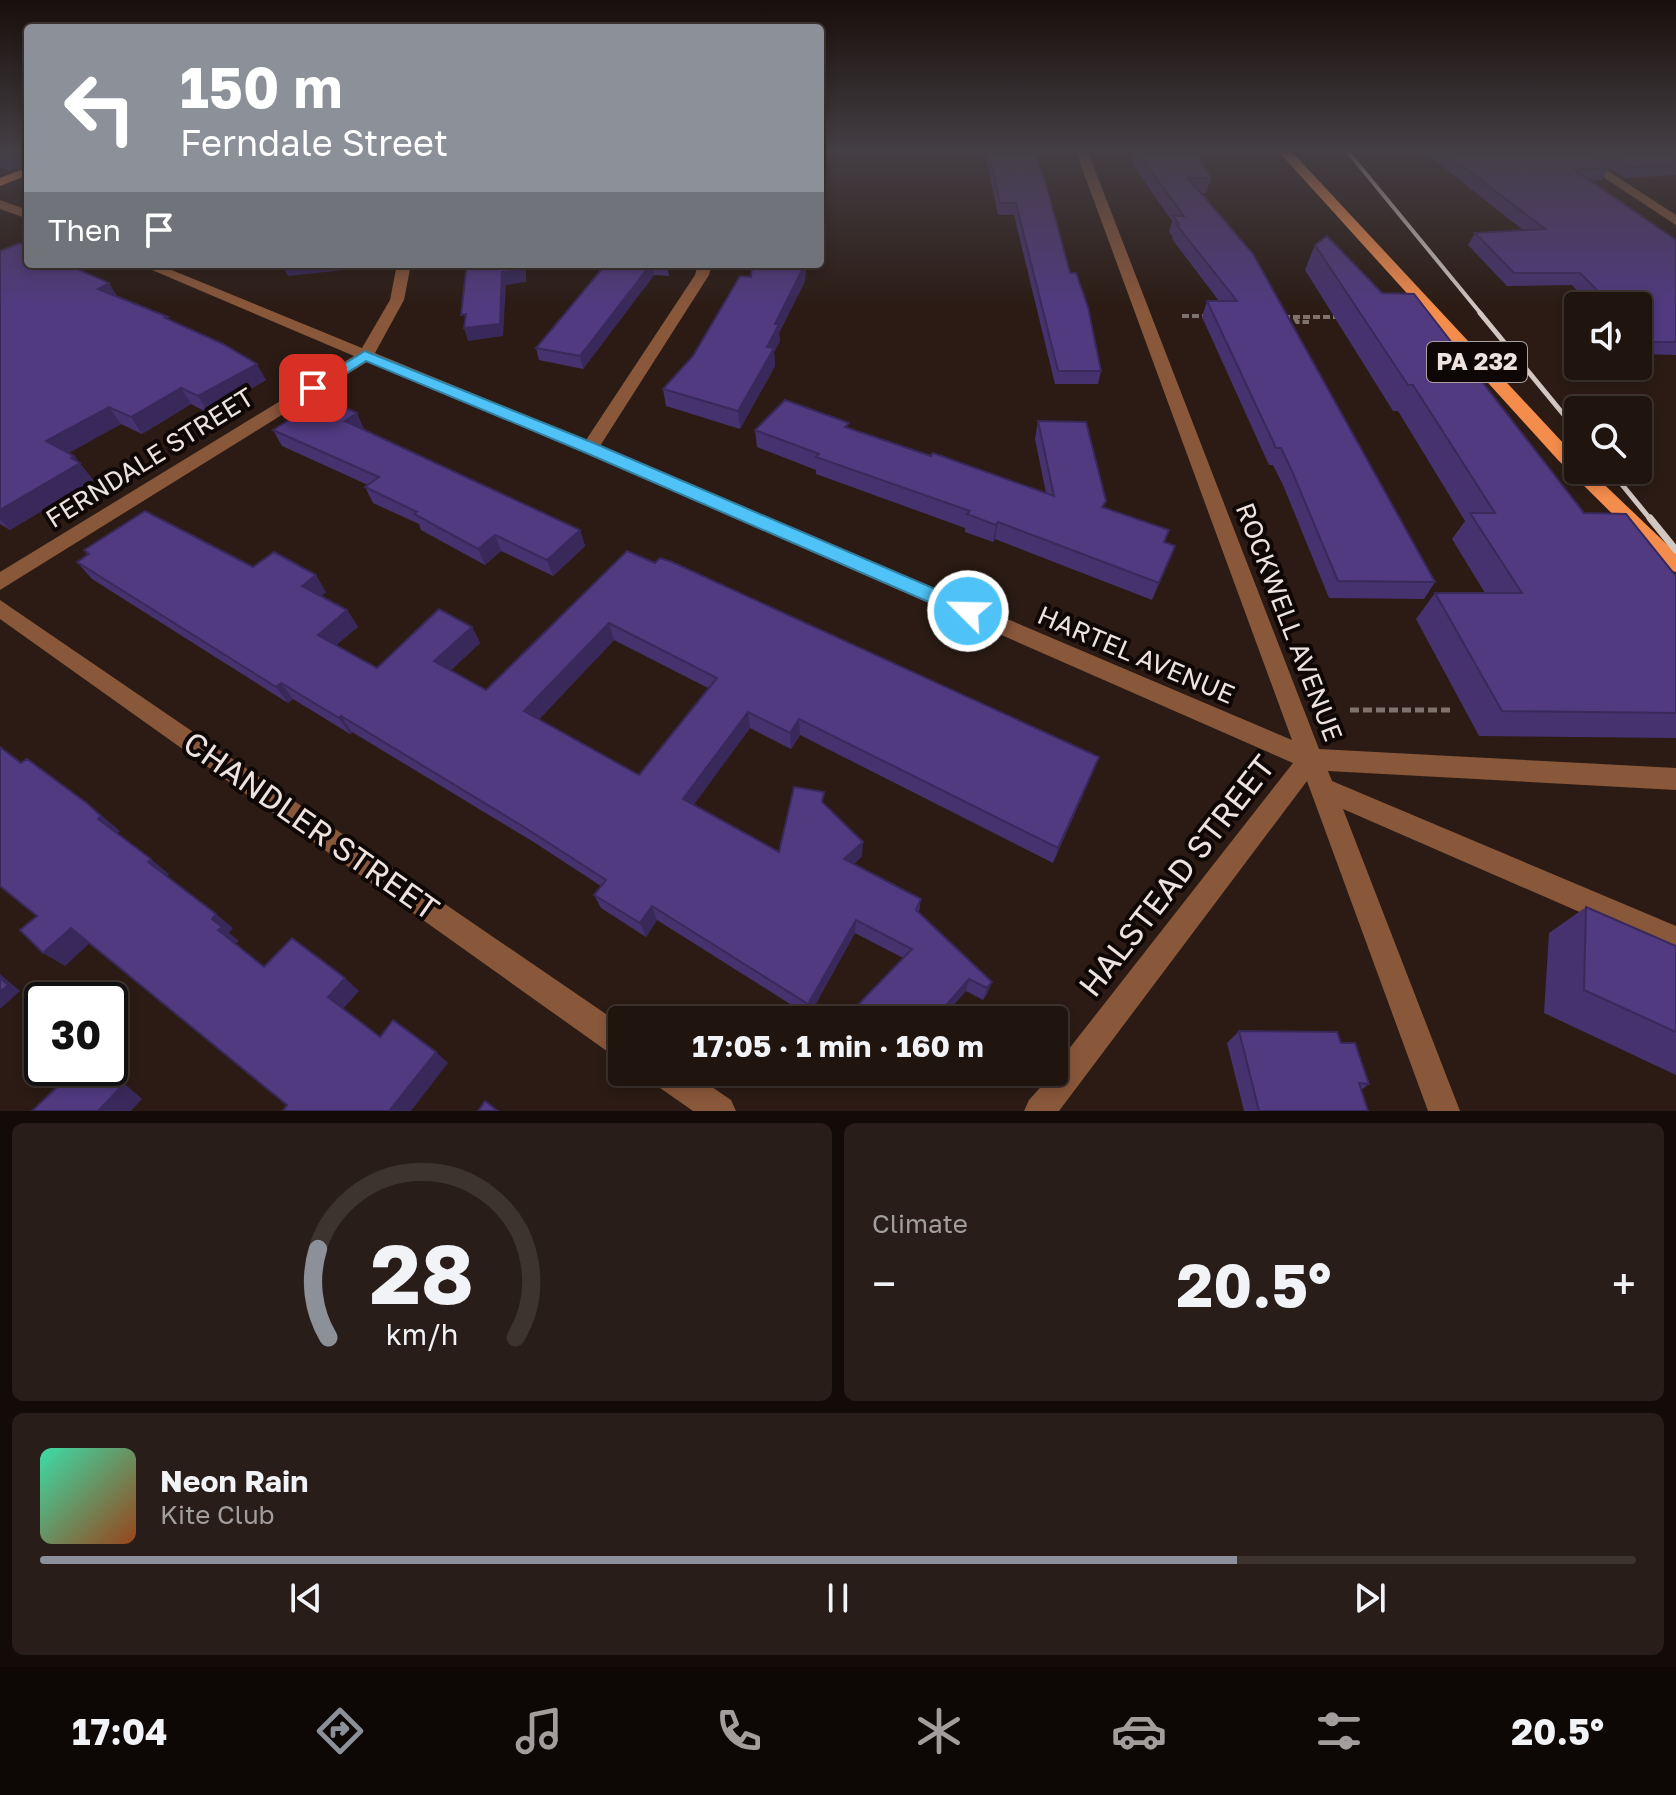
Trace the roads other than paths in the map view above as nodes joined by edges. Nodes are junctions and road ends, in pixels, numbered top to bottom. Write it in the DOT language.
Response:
graph roads {
  1 [pos="0,204"];
  2 [pos="1101,204"];
  3 [pos="1333,204"];
  4 [pos="1650,204"];
  5 [pos="24,213"];
  6 [pos="1676,221"];
  7 [pos="155,268"];
  8 [pos="403,268"];
  9 [pos="704,268"];
  10 [pos="365,356"];
  11 [pos="590,448"];
  12 [pos="1676,565"];
  13 [pos="0,582"];
  14 [pos="0,608"];
  15 [pos="1310,759"];
  16 [pos="1676,779"];
  17 [pos="1325,790"];
  18 [pos="1676,940"];
  19 [pos="608,1033"];
  20 [pos="684,1086"];
  21 [pos="720,1111"];
  22 [pos="1040,1111"];
  23 [pos="1444,1111"];
  1 -- 5 [label="street"];
  2 -- 15 [label="street, ROCKWELL AVENUE"];
  3 -- 12 [label="main road, PA 232"];
  4 -- 6 [label="street"];
  7 -- 10 [label="street, HARTEL AVENUE"];
  8 -- 10 [label="street, FERNDALE STREET"];
  9 -- 11 [label="street"];
  10 -- 11 [label="street, HARTEL AVENUE"];
  10 -- 13 [label="street, FERNDALE STREET"];
  11 -- 15 [label="street, HARTEL AVENUE"];
  14 -- 19 [label="street, CHANDLER STREET"];
  15 -- 16 [label="street"];
  15 -- 17 [label="street, ROCKWELL AVENUE"];
  15 -- 22 [label="street, HALSTEAD STREET"];
  17 -- 18 [label="street"];
  17 -- 23 [label="street, ROCKWELL AVENUE"];
  20 -- 21 [label="street"];
}
